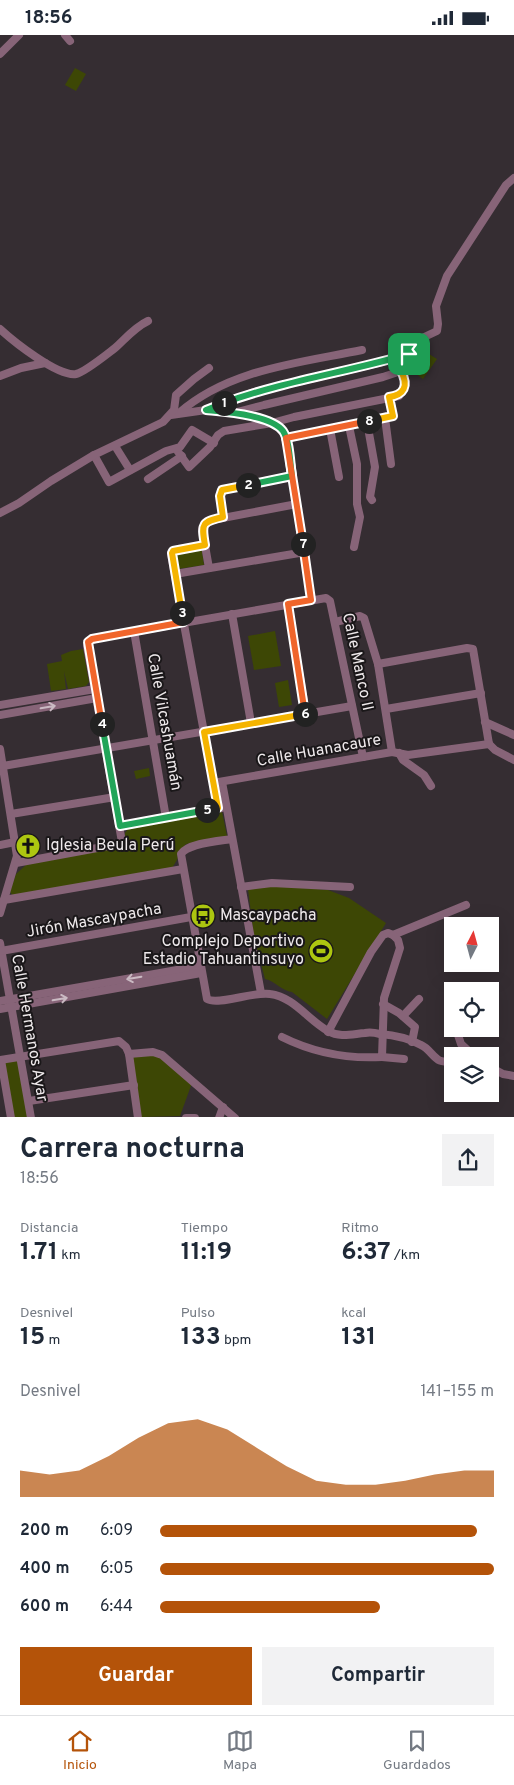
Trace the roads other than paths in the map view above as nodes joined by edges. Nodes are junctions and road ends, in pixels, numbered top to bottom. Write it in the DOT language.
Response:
graph roads {
  1 [pos="19,35"];
  2 [pos="0,54"];
  3 [pos="514,178"];
  4 [pos="148,321"];
  5 [pos="0,329"];
  6 [pos="362,349"];
  7 [pos="409,354"];
  8 [pos="45,363"];
  9 [pos="209,368"];
  10 [pos="401,371"];
  11 [pos="0,377"];
  12 [pos="389,397"];
  13 [pos="206,410"];
  14 [pos="237,412"];
  15 [pos="175,414"];
  16 [pos="385,418"];
  17 [pos="367,422"];
  18 [pos="272,423"];
  19 [pos="348,425"];
  20 [pos="330,429"];
  21 [pos="286,438"];
  22 [pos="214,443"];
  23 [pos="115,446"];
  24 [pos="176,449"];
  25 [pos="94,455"];
  26 [pos="182,456"];
  27 [pos="391,464"];
  28 [pos="130,470"];
  29 [pos="292,476"];
  30 [pos="339,477"];
  31 [pos="148,479"];
  32 [pos="372,500"];
  33 [pos="297,505"];
  34 [pos="0,513"];
  35 [pos="223,517"];
  36 [pos="205,545"];
  37 [pos="354,547"];
  38 [pos="304,552"];
  39 [pos="209,568"];
  40 [pos="175,574"];
  41 [pos="311,600"];
  42 [pos="288,604"];
  43 [pos="232,614"];
  44 [pos="362,617"];
  45 [pos="184,622"];
  46 [pos="335,622"];
  47 [pos="134,631"];
  48 [pos="378,664"];
  49 [pos="96,689"];
  50 [pos="481,693"];
  51 [pos="97,698"];
  52 [pos="0,705"];
  53 [pos="352,706"];
  54 [pos="386,709"];
  55 [pos="306,714"];
  56 [pos="0,715"];
  57 [pos="485,722"];
  58 [pos="251,723"];
  59 [pos="387,725"];
  60 [pos="204,732"];
  61 [pos="514,735"];
  62 [pos="153,740"];
  63 [pos="489,743"];
  64 [pos="106,748"];
  65 [pos="0,749"];
  66 [pos="395,753"];
  67 [pos="363,757"];
  68 [pos="514,759"];
  69 [pos="3,766"];
  70 [pos="222,782"];
  71 [pos="213,783"];
  72 [pos="431,786"];
  73 [pos="115,797"];
  74 [pos="227,807"];
  75 [pos="218,808"];
  76 [pos="11,814"];
  77 [pos="166,818"];
  78 [pos="120,826"];
  79 [pos="232,839"];
  80 [pos="16,842"];
  81 [pos="0,845"];
  82 [pos="16,863"];
  83 [pos="183,869"];
  84 [pos="241,887"];
  85 [pos="350,887"];
  86 [pos="4,900"];
  87 [pos="466,905"];
  88 [pos="0,913"];
  89 [pos="191,917"];
  90 [pos="393,935"];
  91 [pos="1,947"];
  92 [pos="200,970"];
  93 [pos="260,993"];
  94 [pos="419,999"];
  95 [pos="0,1001"];
  96 [pos="11,1003"];
  97 [pos="383,1004"];
  98 [pos="0,1009"];
  99 [pos="403,1016"];
  100 [pos="328,1031"];
  101 [pos="384,1034"];
  102 [pos="282,1037"];
  103 [pos="458,1037"];
  104 [pos="412,1042"];
  105 [pos="464,1047"];
  106 [pos="128,1054"];
  107 [pos="20,1056"];
  108 [pos="382,1057"];
  109 [pos="404,1059"];
  110 [pos="0,1060"];
  111 [pos="444,1061"];
  112 [pos="499,1072"];
  113 [pos="514,1076"];
  114 [pos="134,1085"];
  115 [pos="29,1101"];
  116 [pos="222,1107"];
  117 [pos="11,1117"];
  118 [pos="32,1117"];
  119 [pos="138,1117"];
  120 [pos="186,1117"];
  121 [pos="195,1117"];
  122 [pos="219,1117"];
  123 [pos="235,1117"];
  1 -- 2 [label="street"];
  3 -- 7 [label="street"];
  4 -- 8 [label="street"];
  5 -- 8 [label="street"];
  6 -- 15 [label="street"];
  7 -- 10 [label="street"];
  7 -- 13 [label="street"];
  8 -- 11 [label="street"];
  9 -- 15 [label="street"];
  10 -- 12 [label="street"];
  10 -- 14 [label="street"];
  12 -- 16 [label="street"];
  12 -- 18 [label="street"];
  13 -- 14 [label="street"];
  13 -- 15 [label="street"];
  14 -- 18 [label="street"];
  15 -- 23 [label="street"];
  16 -- 17 [label="street"];
  16 -- 27 [label="street"];
  17 -- 19 [label="street"];
  17 -- 32 [label="street"];
  18 -- 21 [label="street"];
  18 -- 22 [label="street"];
  19 -- 20 [label="street"];
  19 -- 37 [label="street"];
  20 -- 21 [label="street"];
  20 -- 30 [label="street"];
  21 -- 29 [label="street"];
  22 -- 24 [label="street"];
  22 -- 26 [label="street"];
  23 -- 25 [label="street"];
  23 -- 28 [label="street"];
  24 -- 26 [label="street"];
  24 -- 28 [label="street"];
  25 -- 28 [label="street"];
  25 -- 34 [label="street"];
  26 -- 31 [label="street"];
  29 -- 33 [label="street"];
  29 -- 35 [label="street"];
  33 -- 35 [label="street"];
  33 -- 38 [label="street"];
  35 -- 36 [label="street"];
  36 -- 39 [label="street"];
  36 -- 40 [label="street"];
  38 -- 39 [label="street"];
  38 -- 41 [label="street"];
  39 -- 40 [label="street"];
  40 -- 45 [label="street"];
  41 -- 42 [label="street"];
  41 -- 46 [label="street, Calle Manco II"];
  42 -- 43 [label="street"];
  42 -- 55 [label="street"];
  43 -- 45 [label="street"];
  43 -- 58 [label="street"];
  44 -- 46 [label="street"];
  44 -- 48 [label="street"];
  44 -- 59 [label="street"];
  45 -- 47 [label="street"];
  45 -- 60 [label="street"];
  46 -- 53 [label="street, Calle Manco II"];
  47 -- 49 [label="street"];
  47 -- 62 [label="street, Calle Vilcashuamán"];
  48 -- 50 [label="street"];
  48 -- 54 [label="street"];
  49 -- 51 [label="street"];
  49 -- 52 [label="street"];
  50 -- 54 [label="street"];
  50 -- 57 [label="street"];
  56 -- 51 [label="street, one-way"];
  51 -- 64 [label="street"];
  53 -- 55 [label="street"];
  53 -- 67 [label="street, Calle Manco II"];
  54 -- 59 [label="street"];
  55 -- 58 [label="street"];
  57 -- 61 [label="street"];
  57 -- 63 [label="street"];
  58 -- 60 [label="street"];
  59 -- 66 [label="street"];
  60 -- 62 [label="street"];
  60 -- 71 [label="street"];
  62 -- 64 [label="street"];
  62 -- 77 [label="street, Calle Vilcashuamán"];
  63 -- 66 [label="street, Calle Huanacaure"];
  63 -- 68 [label="street"];
  64 -- 69 [label="street"];
  64 -- 73 [label="street"];
  65 -- 69 [label="street"];
  66 -- 67 [label="street, Calle Huanacaure"];
  66 -- 72 [label="street"];
  67 -- 70 [label="street, Calle Huanacaure"];
  69 -- 76 [label="street"];
  70 -- 71 [label="street, Calle Huanacaure"];
  70 -- 74 [label="street"];
  71 -- 75 [label="street"];
  73 -- 76 [label="street"];
  73 -- 78 [label="street"];
  74 -- 75 [label="street"];
  74 -- 79 [label="street"];
  75 -- 77 [label="street"];
  76 -- 80 [label="street"];
  77 -- 78 [label="street"];
  78 -- 82 [label="street"];
  79 -- 83 [label="street"];
  79 -- 84 [label="street"];
  80 -- 81 [label="street"];
  80 -- 82 [label="street"];
  82 -- 86 [label="street"];
  83 -- 86 [label="street"];
  83 -- 89 [label="street"];
  84 -- 85 [label="street"];
  84 -- 93 [label="street"];
  86 -- 88 [label="street"];
  87 -- 90 [label="street"];
  89 -- 91 [label="street, Jirón Mascaypacha"];
  89 -- 92 [label="street"];
  90 -- 97 [label="street"];
  90 -- 100 [label="street"];
  91 -- 96 [label="street, Calle Hermanos Ayar"];
  92 -- 93 [label="street"];
  92 -- 96 [label="street"];
  93 -- 100 [label="street"];
  94 -- 99 [label="street"];
  95 -- 96 [label="street"];
  96 -- 98 [label="street"];
  96 -- 107 [label="street, Calle Hermanos Ayar"];
  97 -- 99 [label="street"];
  97 -- 101 [label="street"];
  99 -- 104 [label="street"];
  100 -- 101 [label="street"];
  101 -- 104 [label="street"];
  101 -- 108 [label="street"];
  102 -- 108 [label="street"];
  103 -- 105 [label="street"];
  104 -- 111 [label="street"];
  106 -- 107 [label="street"];
  106 -- 114 [label="street"];
  106 -- 116 [label="street"];
  107 -- 110 [label="street"];
  107 -- 115 [label="street, Calle Hermanos Ayar"];
  108 -- 109 [label="street"];
  110 -- 117 [label="street"];
  112 -- 113 [label="street"];
  114 -- 115 [label="street"];
  114 -- 119 [label="street"];
  115 -- 118 [label="street, Calle Hermanos Ayar"];
  116 -- 122 [label="street"];
  116 -- 123 [label="street"];
  120 -- 121 [label="street"];
}
